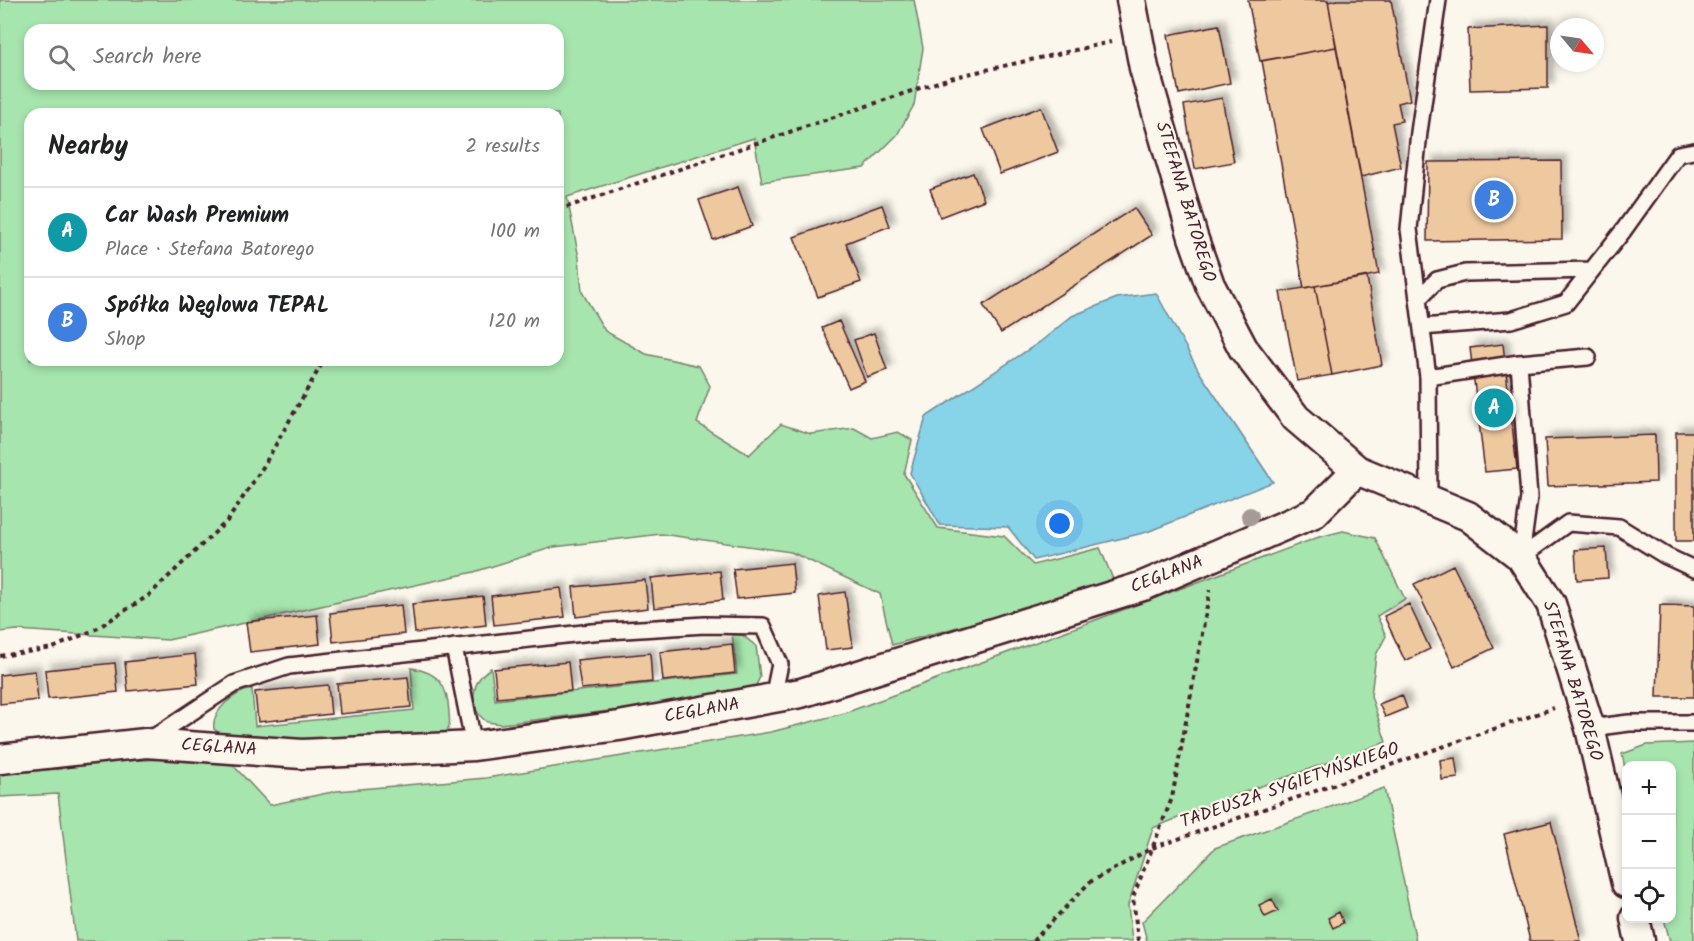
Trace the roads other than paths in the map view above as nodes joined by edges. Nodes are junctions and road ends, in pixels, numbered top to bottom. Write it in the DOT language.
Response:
graph roads {
  1 [pos="1131,0"];
  2 [pos="1438,0"];
  3 [pos="1694,151"];
  4 [pos="1592,270"];
  5 [pos="1418,299"];
  6 [pos="1422,327"];
  7 [pos="1588,357"];
  8 [pos="1520,363"];
  9 [pos="1428,377"];
  10 [pos="1357,470"];
  11 [pos="1429,500"];
  12 [pos="1521,557"];
  13 [pos="1694,569"];
  14 [pos="454,647"];
  15 [pos="773,698"];
  16 [pos="1694,723"];
  17 [pos="1590,728"];
  18 [pos="146,743"];
  19 [pos="474,746"];
  20 [pos="0,759"];
  21 [pos="1623,869"];
  22 [pos="1636,923"];
  23 [pos="1640,941"];
  1 -- 10 [label="street, STEFANA BATOREGO"];
  2 -- 5 [label="lane"];
  3 -- 4 [label="lane"];
  4 -- 5 [label="lane"];
  4 -- 6 [label="lane"];
  5 -- 6 [label="lane"];
  6 -- 9 [label="lane"];
  7 -- 8 [label="lane"];
  8 -- 9 [label="lane"];
  8 -- 12 [label="lane"];
  9 -- 11 [label="lane"];
  10 -- 11 [label="street, STEFANA BATOREGO"];
  10 -- 15 [label="street, CEGLANA"];
  11 -- 12 [label="street, STEFANA BATOREGO"];
  12 -- 13 [label="lane"];
  12 -- 17 [label="street, STEFANA BATOREGO"];
  14 -- 15 [label="lane"];
  14 -- 18 [label="lane"];
  14 -- 19 [label="lane"];
  15 -- 19 [label="street, CEGLANA"];
  16 -- 17 [label="lane"];
  17 -- 21 [label="street, STEFANA BATOREGO"];
  18 -- 19 [label="street, CEGLANA"];
  18 -- 20 [label="street, CEGLANA"];
  22 -- 23 [label="street"];
}
